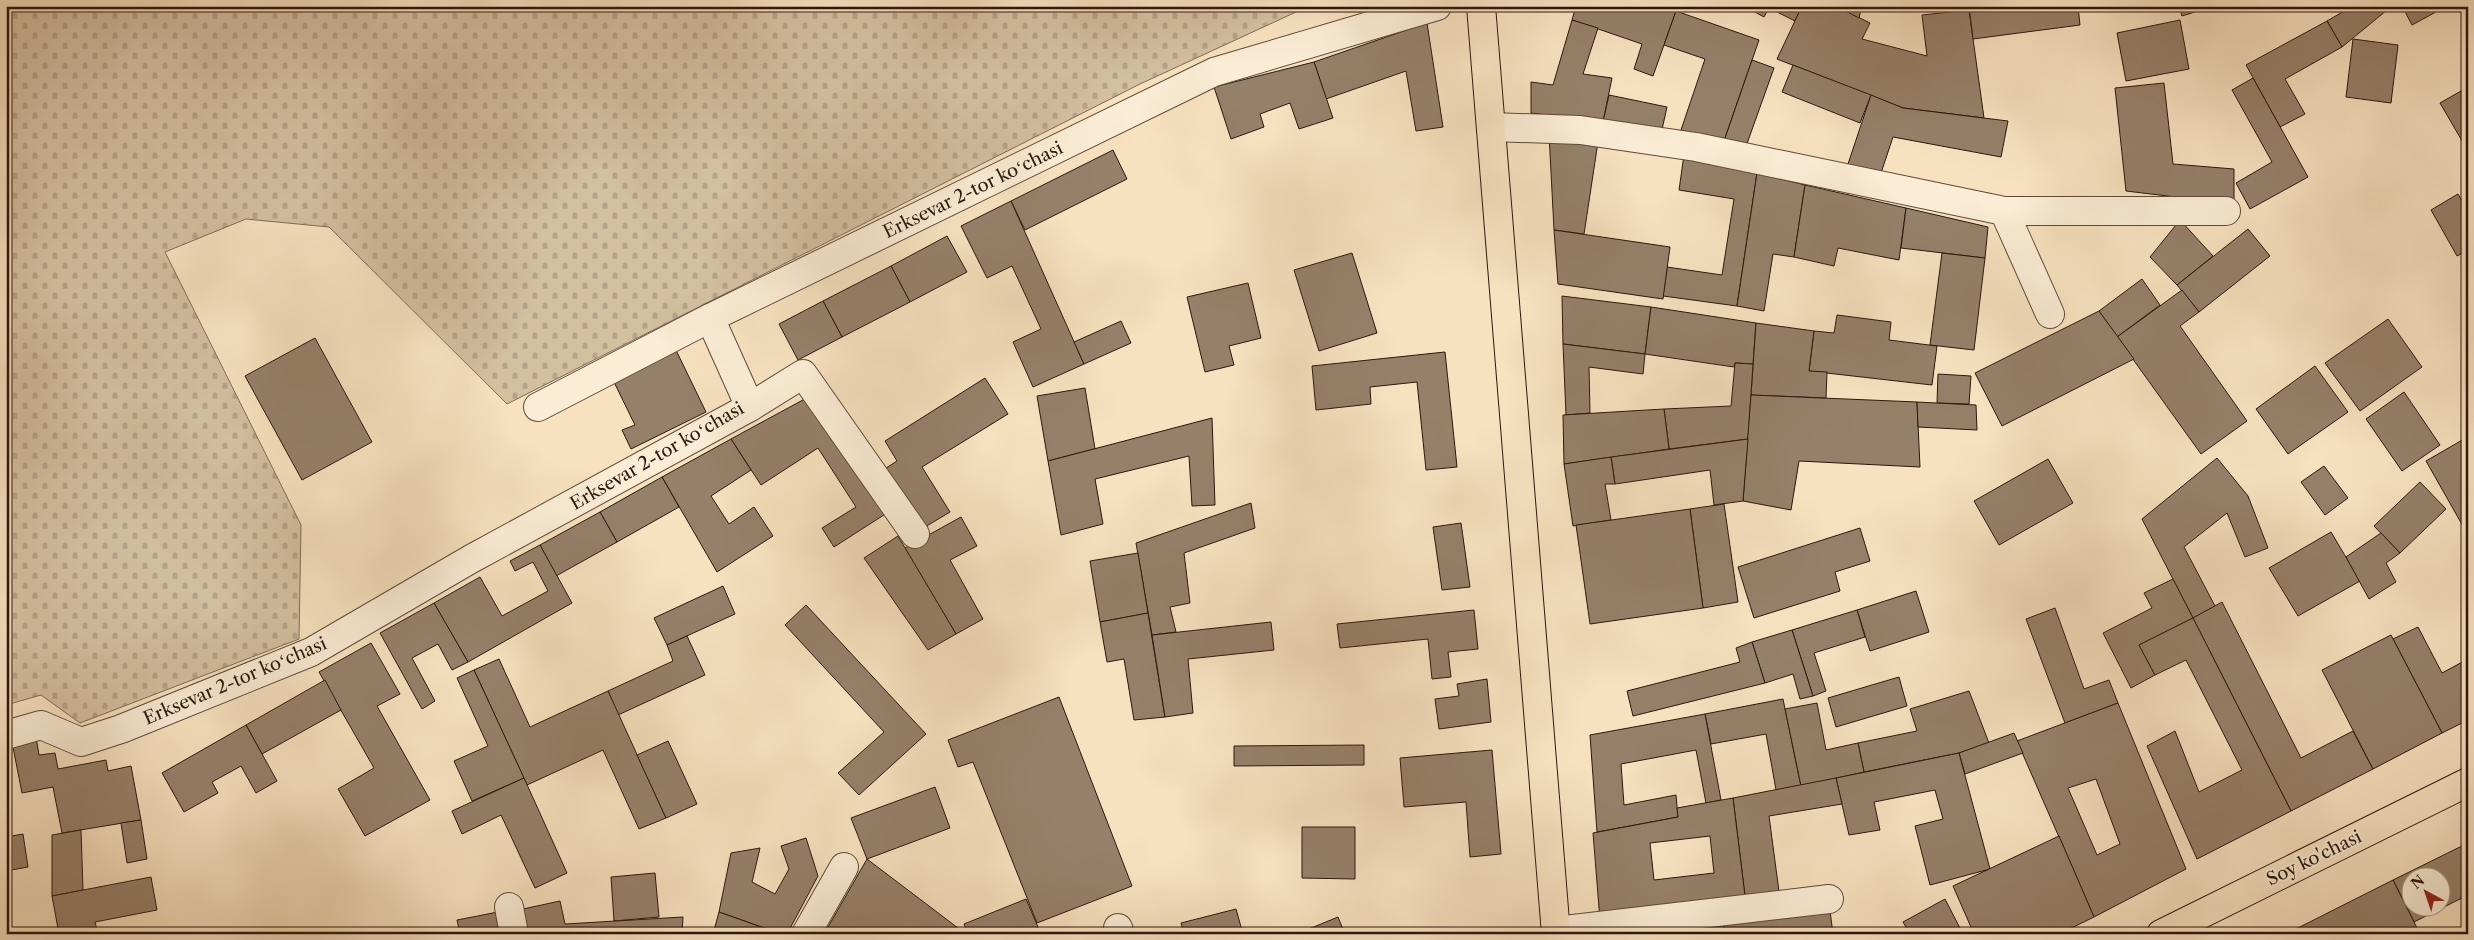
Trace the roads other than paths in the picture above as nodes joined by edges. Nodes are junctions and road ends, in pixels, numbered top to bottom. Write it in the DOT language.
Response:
graph roads {
  1 [pos="1437,6"];
  2 [pos="1481,6"];
  3 [pos="1491,127"];
  4 [pos="2004,211"];
  5 [pos="2226,211"];
  6 [pos="2050,314"];
  7 [pos="710,318"];
  8 [pos="538,407"];
  9 [pos="750,407"];
  10 [pos="915,534"];
  11 [pos="6,735"];
  12 [pos="2468,782"];
  13 [pos="844,867"];
  14 [pos="1829,899"];
  15 [pos="509,907"];
  16 [pos="1556,933"];
  17 [pos="514,934"];
  18 [pos="806,934"];
  19 [pos="2161,934"];
  1 -- 7 [label="street, Erksevar 2-tor koʻchasi"];
  2 -- 3 [label="main road"];
  3 -- 4 [label="street"];
  3 -- 16 [label="main road"];
  4 -- 5 [label="street"];
  4 -- 6 [label="street"];
  7 -- 8 [label="street"];
  7 -- 9 [label="street, Erksevar 2-tor koʻchasi"];
  9 -- 10 [label="street"];
  9 -- 11 [label="street, Erksevar 2-tor koʻchasi"];
  12 -- 19 [label="main road, Soy ko'chasi"];
  13 -- 18 [label="street"];
  14 -- 16 [label="street"];
  15 -- 17 [label="street"];
}
